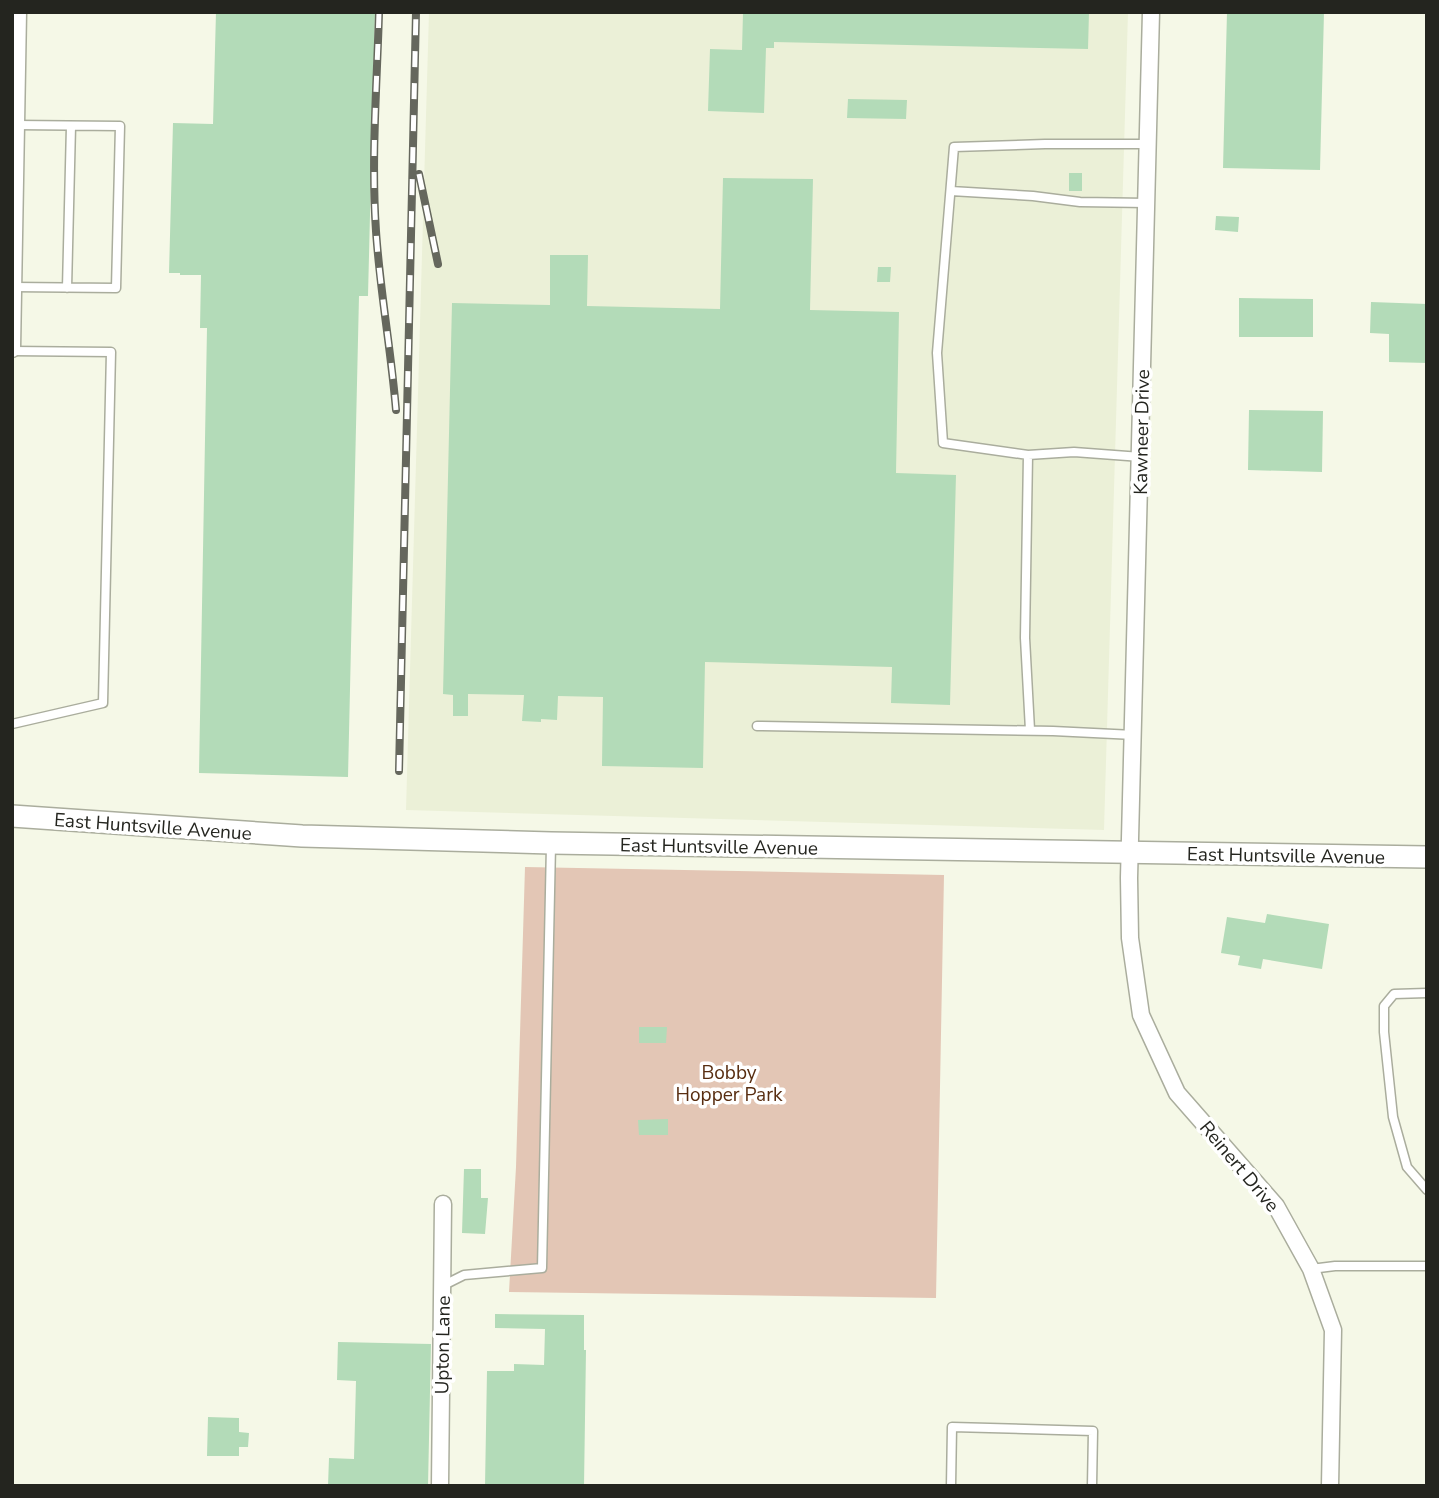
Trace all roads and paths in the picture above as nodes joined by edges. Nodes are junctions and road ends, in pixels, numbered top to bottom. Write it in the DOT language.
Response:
graph roads {
  1 [pos="18,12"];
  2 [pos="1151,12"];
  3 [pos="71,126"];
  4 [pos="15,134"];
  5 [pos="1148,144"];
  6 [pos="951,191"];
  7 [pos="1147,203"];
  8 [pos="13,287"];
  9 [pos="67,288"];
  10 [pos="12,336"];
  11 [pos="12,350"];
  12 [pos="1028,455"];
  13 [pos="1141,457"];
  14 [pos="12,724"];
  15 [pos="757,726"];
  16 [pos="1030,730"];
  17 [pos="1134,735"];
  18 [pos="12,816"];
  19 [pos="551,843"];
  20 [pos="1131,852"];
  21 [pos="1427,858"];
  22 [pos="1427,993"];
  23 [pos="1427,1190"];
  24 [pos="443,1204"];
  25 [pos="1427,1266"];
  26 [pos="1311,1269"];
  27 [pos="442,1286"];
  28 [pos="440,1486"];
  29 [pos="951,1486"];
  30 [pos="1092,1486"];
  31 [pos="1331,1486"];
  1 -- 4 [label="street"];
  2 -- 5 [label="street, Kawneer Drive"];
  3 -- 4 [label="lane"];
  3 -- 9 [label="lane"];
  3 -- 9 [label="lane"];
  4 -- 8 [label="street"];
  5 -- 6 [label="lane"];
  5 -- 7 [label="street, Kawneer Drive"];
  6 -- 7 [label="lane"];
  6 -- 12 [label="lane"];
  7 -- 13 [label="street, Kawneer Drive"];
  8 -- 9 [label="lane"];
  8 -- 10 [label="street"];
  10 -- 11 [label="street"];
  11 -- 14 [label="lane"];
  12 -- 13 [label="lane"];
  12 -- 16 [label="lane"];
  13 -- 17 [label="street, Kawneer Drive"];
  15 -- 16 [label="lane"];
  16 -- 17 [label="lane"];
  17 -- 20 [label="street, Kawneer Drive"];
  18 -- 19 [label="main road, East Huntsville Avenue"];
  19 -- 20 [label="main road, East Huntsville Avenue"];
  19 -- 27 [label="lane"];
  20 -- 21 [label="main road, East Huntsville Avenue"];
  20 -- 26 [label="street, Reinert Drive"];
  22 -- 23 [label="lane"];
  24 -- 27 [label="street, Upton Lane"];
  25 -- 26 [label="lane"];
  26 -- 31 [label="street, Reinert Drive"];
  27 -- 28 [label="street, Upton Lane"];
  29 -- 30 [label="lane"];
}
